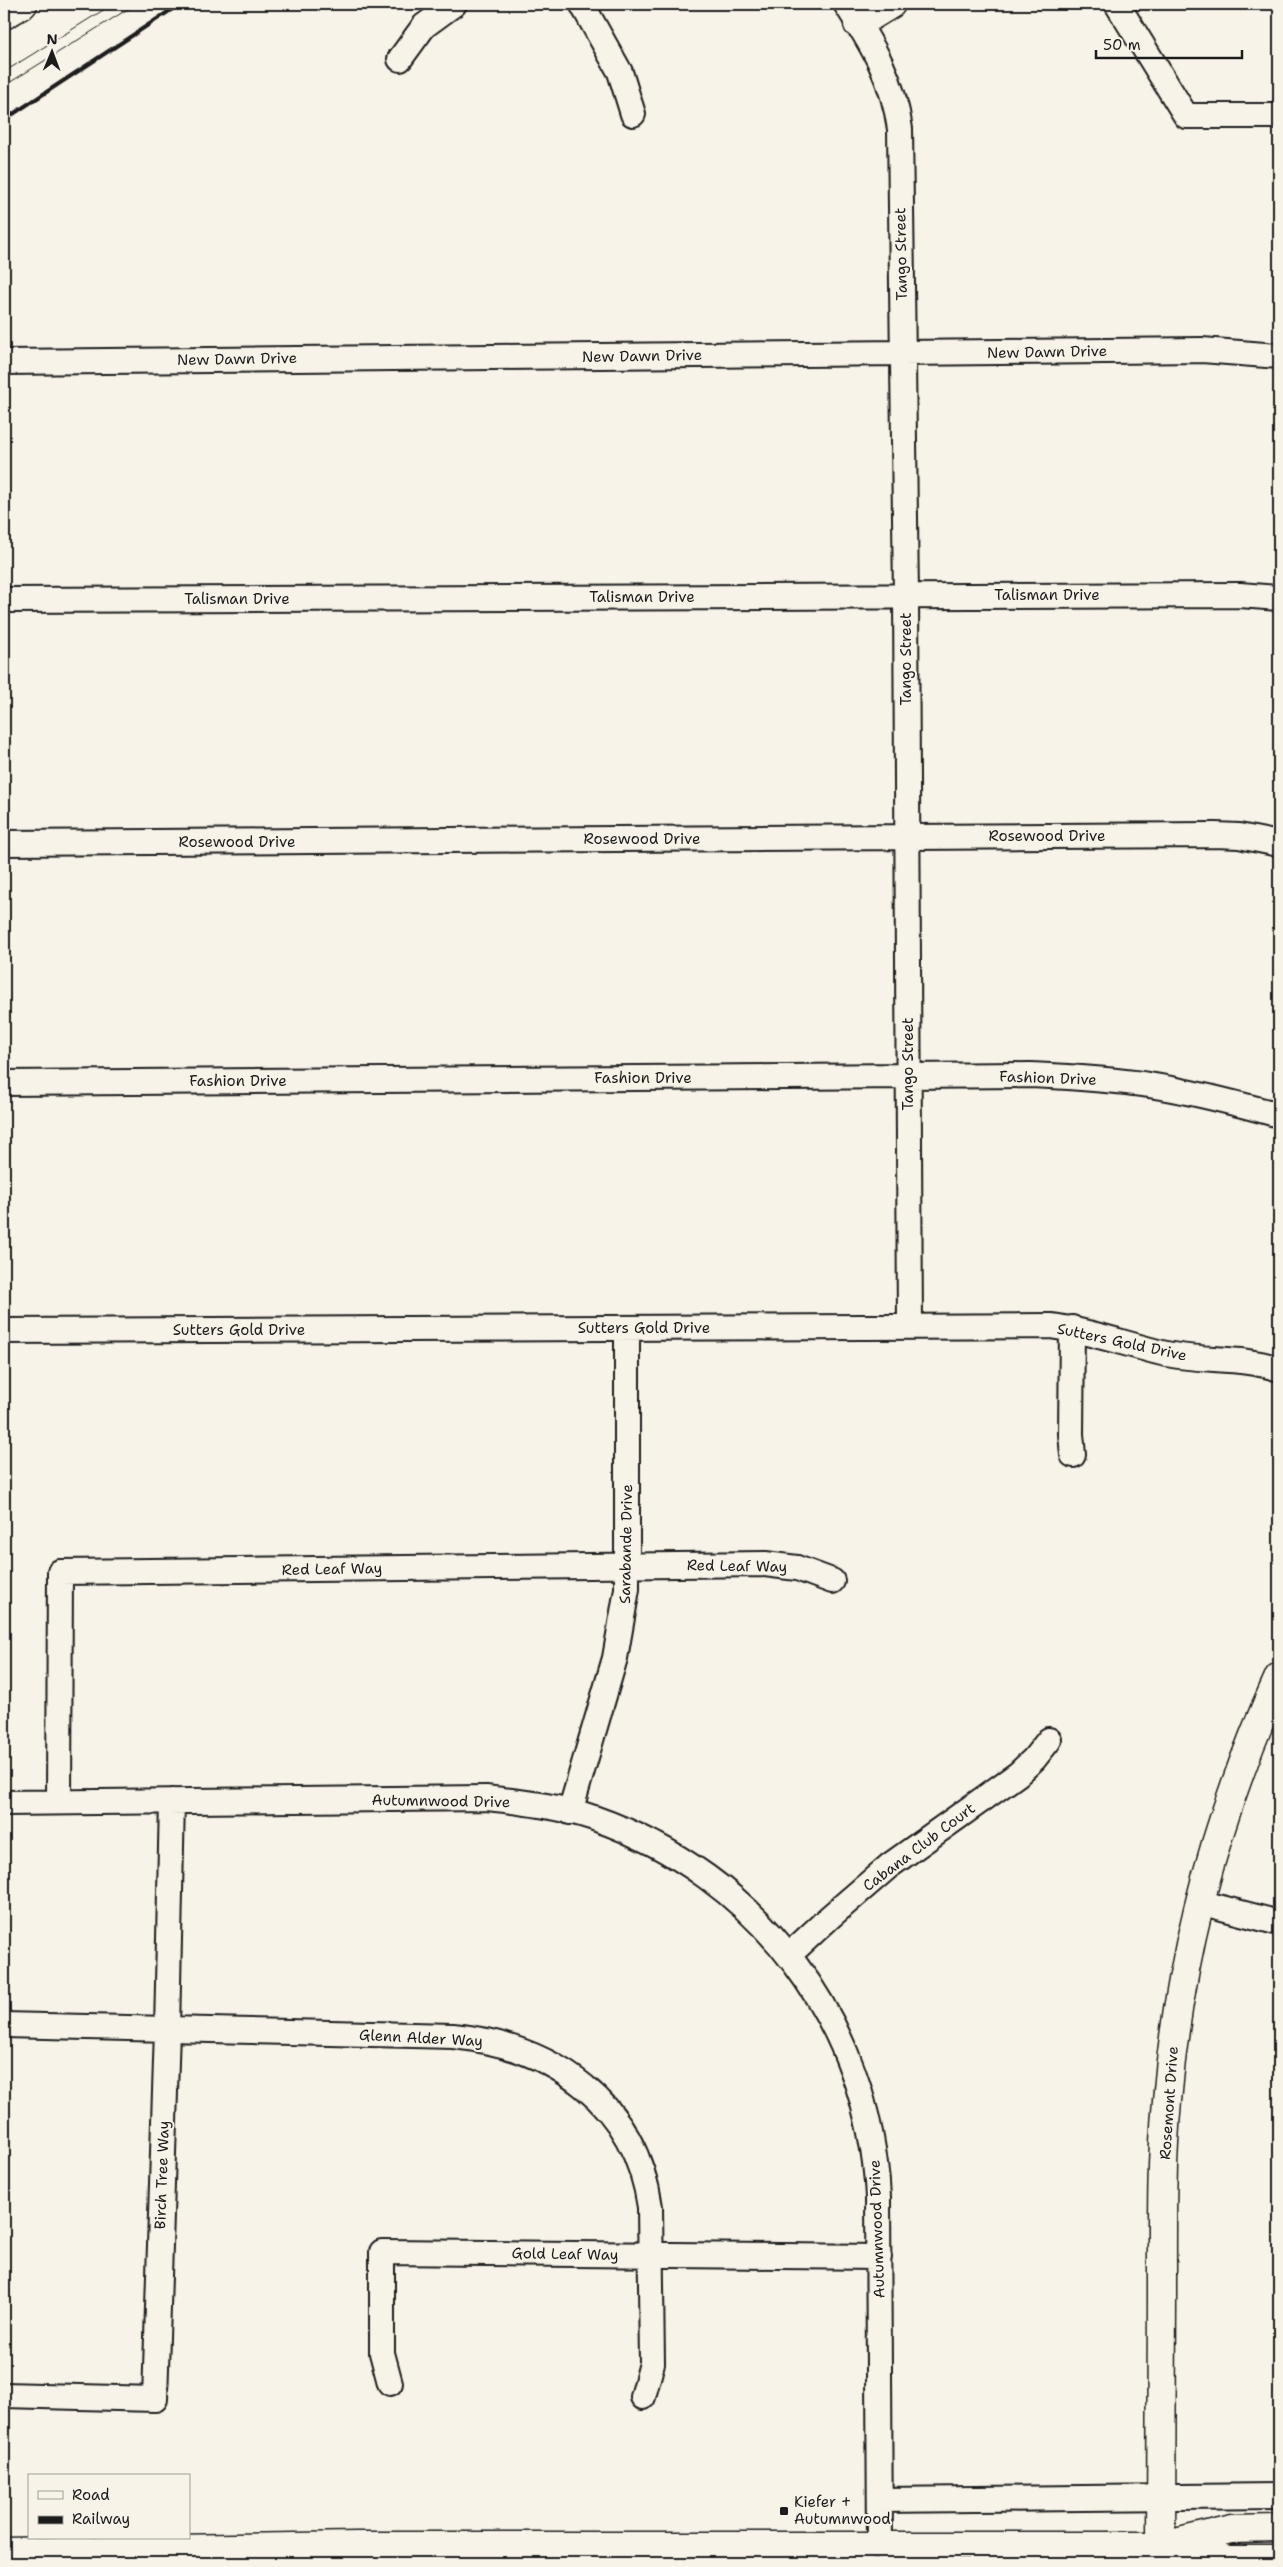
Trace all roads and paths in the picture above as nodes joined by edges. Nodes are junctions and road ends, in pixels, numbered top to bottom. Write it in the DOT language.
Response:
graph roads {
  1 [pos="454,4"];
  2 [pos="582,4"];
  3 [pos="891,4"];
  4 [pos="1117,4"];
  5 [pos="852,14"];
  6 [pos="400,59"];
  7 [pos="633,114"];
  8 [pos="1279,116"];
  9 [pos="903,353"];
  10 [pos="1279,356"];
  11 [pos="4,362"];
  12 [pos="906,596"];
  13 [pos="1279,598"];
  14 [pos="4,600"];
  15 [pos="907,837"];
  16 [pos="4,844"];
  17 [pos="1279,844"];
  18 [pos="908,1076"];
  19 [pos="4,1083"];
  20 [pos="1279,1115"];
  21 [pos="910,1326"];
  22 [pos="627,1328"];
  23 [pos="1072,1328"];
  24 [pos="4,1331"];
  25 [pos="1279,1370"];
  26 [pos="1074,1455"];
  27 [pos="627,1566"];
  28 [pos="832,1581"];
  29 [pos="1279,1677"];
  30 [pos="1049,1740"];
  31 [pos="172,1801"];
  32 [pos="59,1802"];
  33 [pos="4,1803"];
  34 [pos="570,1812"];
  35 [pos="1200,1902"];
  36 [pos="1279,1923"];
  37 [pos="789,1955"];
  38 [pos="4,2026"];
  39 [pos="167,2030"];
  40 [pos="651,2255"];
  41 [pos="879,2257"];
  42 [pos="390,2383"];
  43 [pos="4,2395"];
  44 [pos="643,2397"];
  45 [pos="1279,2496"];
  46 [pos="1161,2497"];
  47 [pos="880,2500"];
  48 [pos="1279,2528"];
  49 [pos="880,2546"];
  50 [pos="4,2552"];
  51 [pos="601,2555"];
  52 [pos="1164,2555"];
  53 [pos="1279,2560"];
  1 -- 6 [label="street"];
  2 -- 7 [label="street"];
  3 -- 5 [label="street"];
  4 -- 8 [label="street"];
  5 -- 9 [label="street, Tango Street"];
  9 -- 10 [label="street, New Dawn Drive"];
  9 -- 11 [label="street, New Dawn Drive"];
  9 -- 12 [label="street, Tango Street"];
  12 -- 13 [label="street, Talisman Drive"];
  12 -- 14 [label="street, Talisman Drive"];
  12 -- 15 [label="street, Tango Street"];
  15 -- 16 [label="street, Rosewood Drive"];
  15 -- 17 [label="street, Rosewood Drive"];
  15 -- 18 [label="street, Tango Street"];
  18 -- 19 [label="street, Fashion Drive"];
  18 -- 20 [label="street, Fashion Drive"];
  18 -- 21 [label="street, Tango Street"];
  21 -- 22 [label="street, Sutters Gold Drive"];
  21 -- 23 [label="street, Sutters Gold Drive"];
  22 -- 24 [label="street, Sutters Gold Drive"];
  22 -- 27 [label="street, Sarabande Drive"];
  23 -- 25 [label="street, Sutters Gold Drive"];
  23 -- 26 [label="street"];
  27 -- 28 [label="street, Red Leaf Way"];
  27 -- 32 [label="street, Red Leaf Way"];
  27 -- 34 [label="street, Sarabande Drive"];
  29 -- 35 [label="street, Rosemont Drive"];
  30 -- 37 [label="street, Cabana Club Court"];
  31 -- 32 [label="street, Autumnwood Drive"];
  31 -- 34 [label="street, Autumnwood Drive"];
  31 -- 39 [label="street, Birch Tree Way"];
  32 -- 33 [label="street, Autumnwood Drive"];
  34 -- 37 [label="street, Autumnwood Drive"];
  35 -- 36 [label="street"];
  35 -- 46 [label="street, Rosemont Drive"];
  37 -- 41 [label="street, Autumnwood Drive"];
  38 -- 39 [label="street, Glenn Alder Way"];
  39 -- 40 [label="street, Glenn Alder Way"];
  39 -- 43 [label="street, Birch Tree Way"];
  40 -- 41 [label="street, Gold Leaf Way"];
  40 -- 42 [label="street, Gold Leaf Way"];
  40 -- 44 [label="street, Glenn Alder Way"];
  41 -- 47 [label="street, Autumnwood Drive"];
  45 -- 46 [label="street"];
  46 -- 47 [label="street"];
  46 -- 52 [label="street, Rosemont Drive"];
  47 -- 49 [label="street, Autumnwood Drive"];
  48 -- 52 [label="street"];
  49 -- 51 [label="street"];
  49 -- 52 [label="street"];
  50 -- 51 [label="street"];
  52 -- 53 [label="street"];
}
